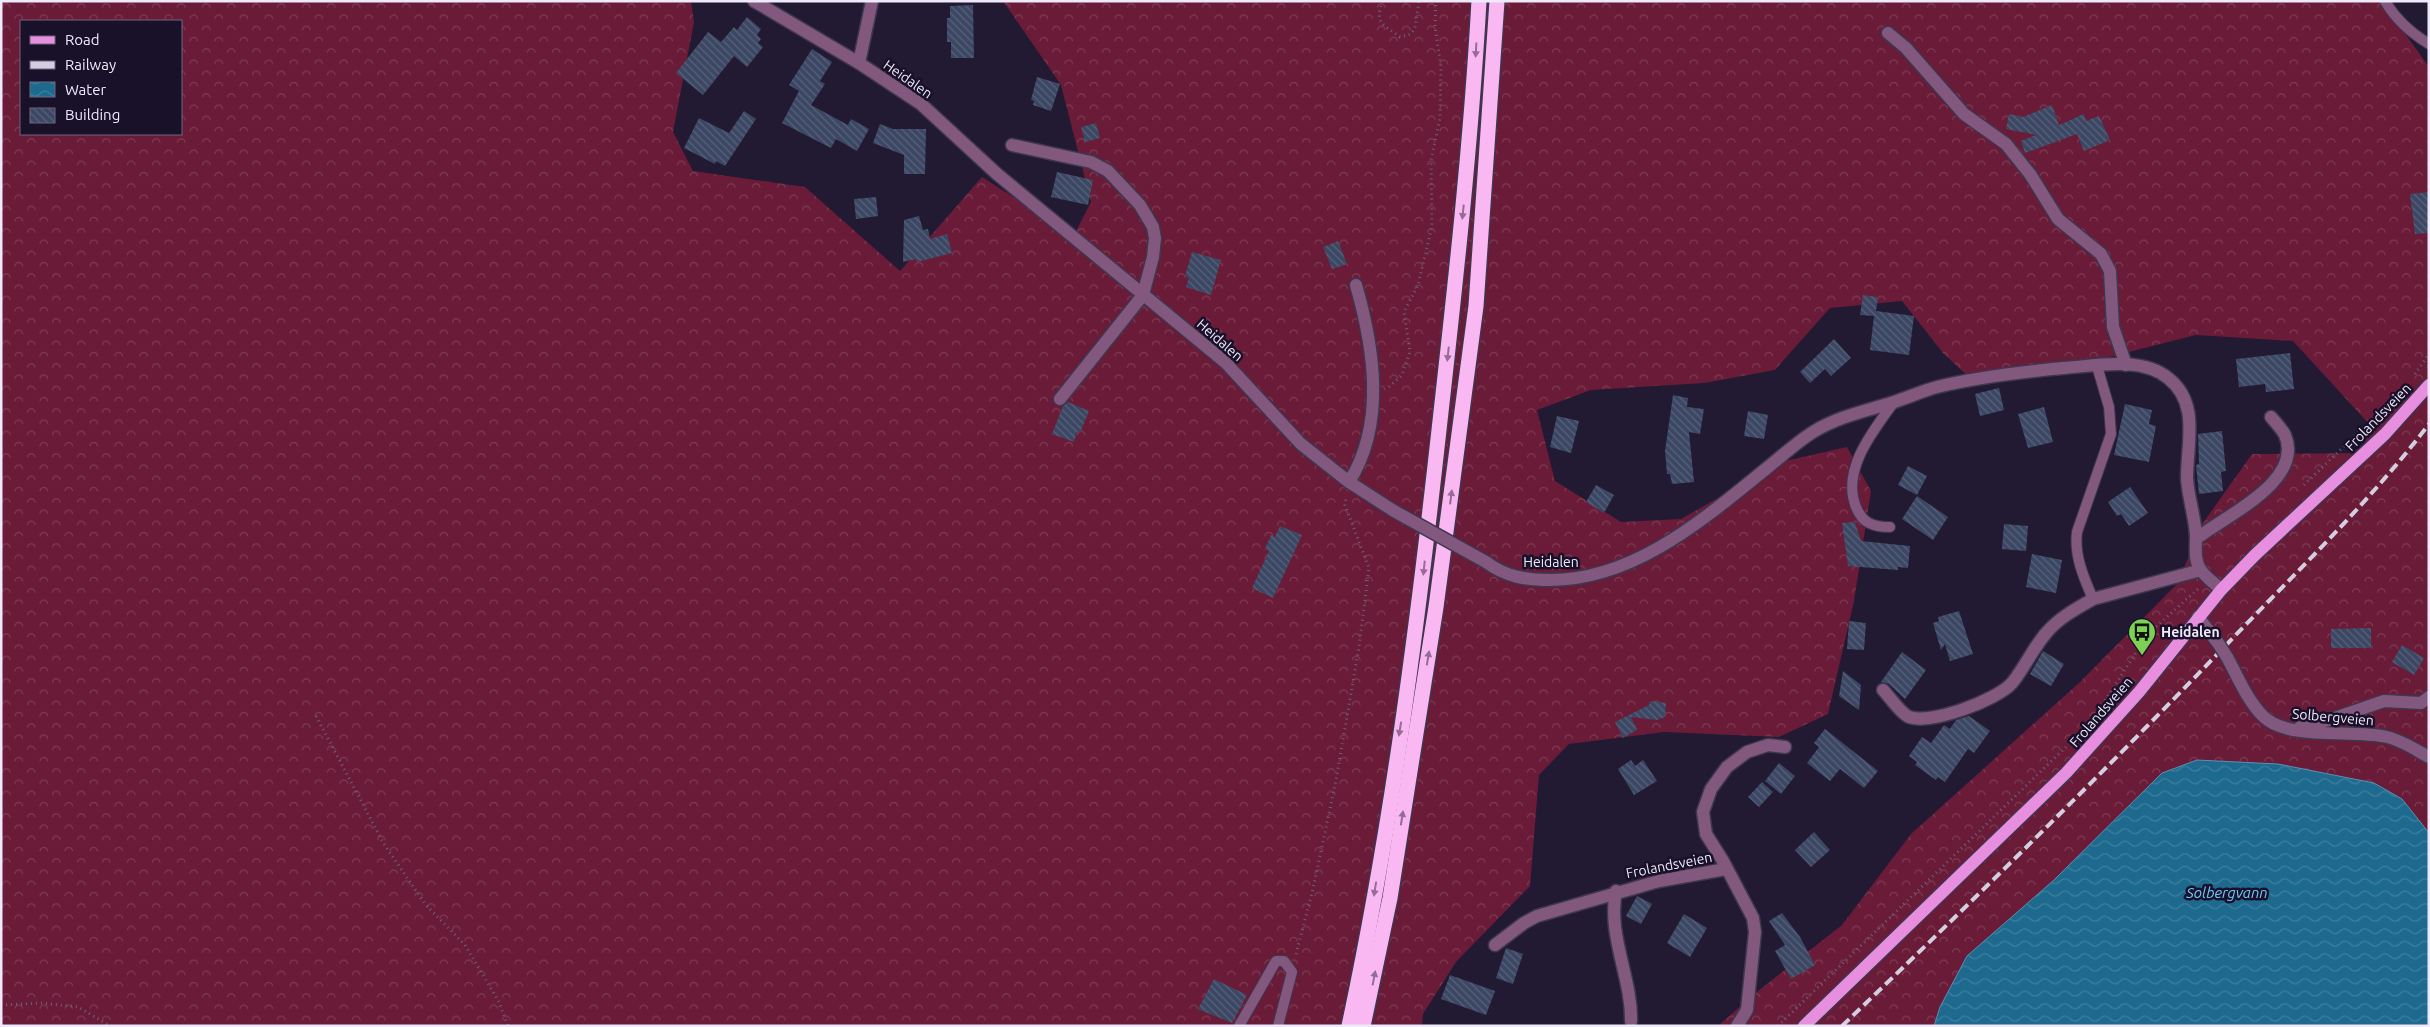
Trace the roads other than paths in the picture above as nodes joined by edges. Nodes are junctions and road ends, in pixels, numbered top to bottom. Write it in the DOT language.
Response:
graph roads {
  1 [pos="754,1"];
  2 [pos="872,1"];
  3 [pos="1479,1"];
  4 [pos="1497,1"];
  5 [pos="2385,1"];
  6 [pos="1888,33"];
  7 [pos="2429,44"];
  8 [pos="860,64"];
  9 [pos="1012,145"];
  10 [pos="1356,285"];
  11 [pos="1143,295"];
  12 [pos="2126,365"];
  13 [pos="2097,366"];
  14 [pos="2429,385"];
  15 [pos="1060,399"];
  16 [pos="1894,402"];
  17 [pos="2271,418"];
  18 [pos="1349,482"];
  19 [pos="1890,527"];
  20 [pos="2196,535"];
  21 [pos="2205,575"];
  22 [pos="2221,590"];
  23 [pos="2093,599"];
  24 [pos="2198,617"];
  25 [pos="1883,690"];
  26 [pos="2429,697"];
  27 [pos="2293,729"];
  28 [pos="1785,746"];
  29 [pos="2429,757"];
  30 [pos="1726,869"];
  31 [pos="1616,891"];
  32 [pos="1495,946"];
  33 [pos="1630,1021"];
  34 [pos="1239,1026"];
  35 [pos="1278,1026"];
  36 [pos="1349,1026"];
  37 [pos="1364,1026"];
  38 [pos="1737,1026"];
  39 [pos="1804,1026"];
  1 -- 8 [label="street, Heidalen"];
  2 -- 8 [label="street"];
  3 -- 36 [label="highway, one-way"];
  37 -- 4 [label="highway, one-way"];
  5 -- 7 [label="lane"];
  6 -- 12 [label="street"];
  8 -- 11 [label="street, Heidalen"];
  9 -- 11 [label="street"];
  10 -- 18 [label="street"];
  11 -- 15 [label="street"];
  11 -- 18 [label="street, Heidalen"];
  12 -- 13 [label="street, Heidalen"];
  12 -- 20 [label="street, Heidalen"];
  13 -- 16 [label="street, Heidalen"];
  13 -- 23 [label="lane"];
  14 -- 22 [label="main road, Frolandsveien"];
  16 -- 18 [label="street, Heidalen, bridge"];
  16 -- 19 [label="lane"];
  17 -- 20 [label="street"];
  20 -- 21 [label="street, Heidalen"];
  21 -- 22 [label="street"];
  21 -- 23 [label="street"];
  22 -- 24 [label="main road, Frolandsveien"];
  23 -- 25 [label="street"];
  24 -- 27 [label="street, Solbergveien, bridge"];
  24 -- 39 [label="main road, Frolandsveien"];
  26 -- 27 [label="street"];
  27 -- 29 [label="street, Solbergveien"];
  28 -- 30 [label="street"];
  30 -- 31 [label="street, Frolandsveien"];
  30 -- 38 [label="street, Frolandsveien"];
  31 -- 32 [label="street, Frolandsveien"];
  31 -- 33 [label="street"];
  34 -- 35 [label="lane"];
}
